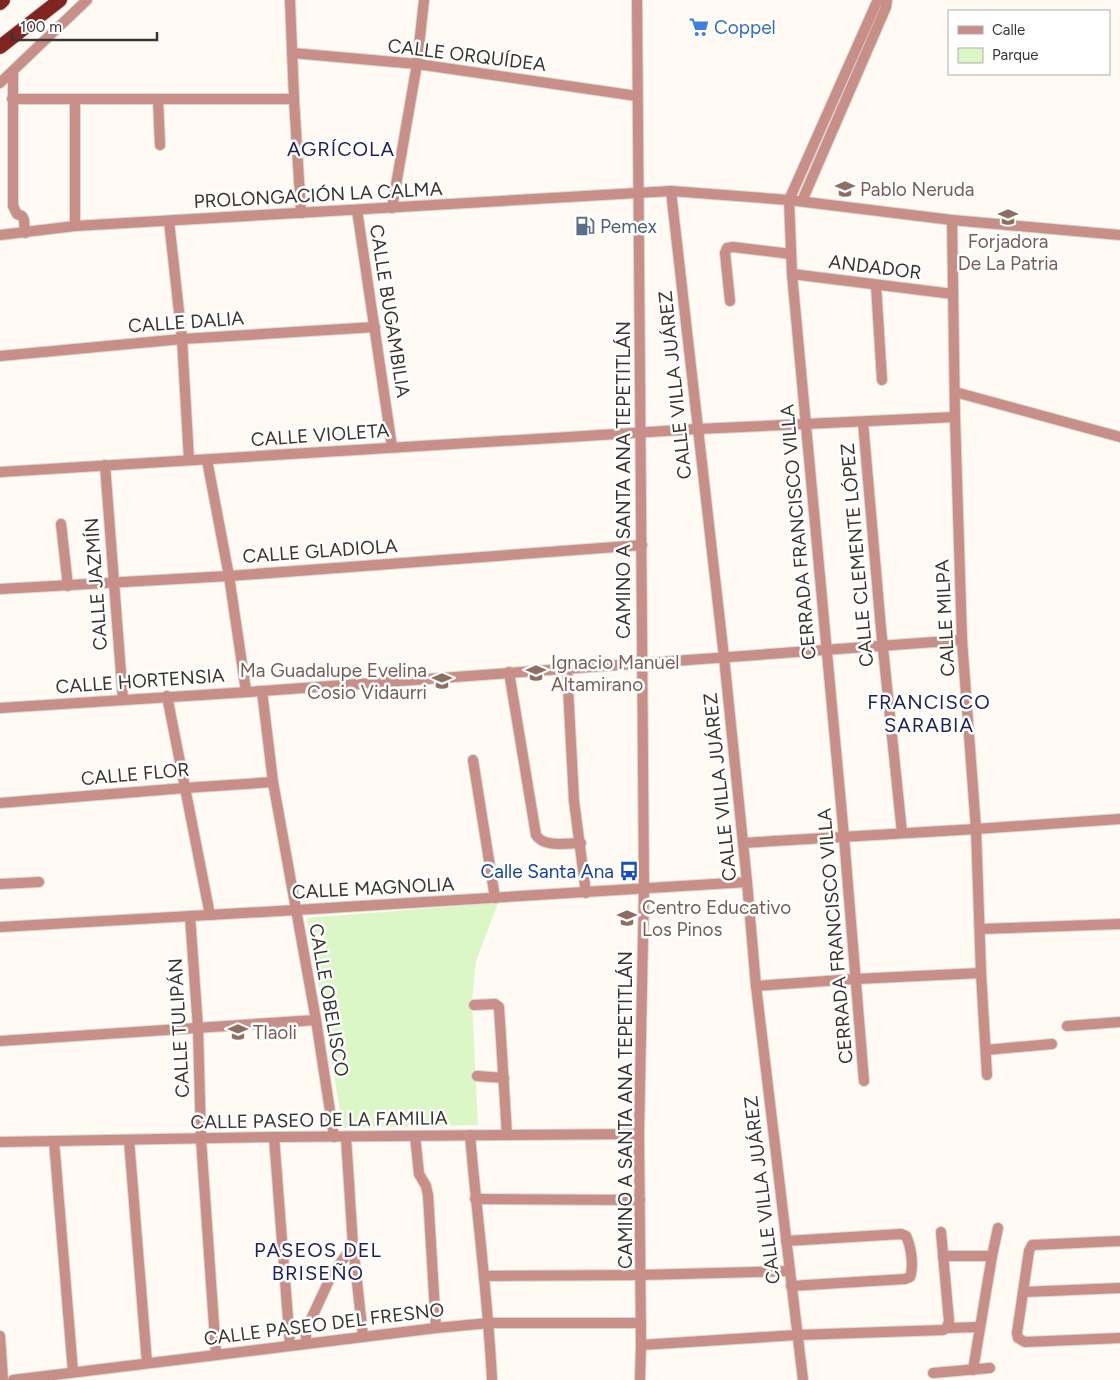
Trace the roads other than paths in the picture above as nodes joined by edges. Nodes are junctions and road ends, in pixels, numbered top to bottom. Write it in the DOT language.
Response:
graph roads {
  1 [pos="3,0"];
  2 [pos="47,0"];
  3 [pos="60,0"];
  4 [pos="87,0"];
  5 [pos="290,0"];
  6 [pos="424,0"];
  7 [pos="637,0"];
  8 [pos="879,0"];
  9 [pos="887,0"];
  10 [pos="0,3"];
  11 [pos="0,47"];
  12 [pos="292,53"];
  13 [pos="417,64"];
  14 [pos="13,72"];
  15 [pos="0,82"];
  16 [pos="637,96"];
  17 [pos="12,99"];
  18 [pos="75,99"];
  19 [pos="158,99"];
  20 [pos="294,99"];
  21 [pos="160,145"];
  22 [pos="671,191"];
  23 [pos="640,192"];
  24 [pos="789,200"];
  25 [pos="802,201"];
  26 [pos="392,208"];
  27 [pos="357,210"];
  28 [pos="301,213"];
  29 [pos="952,220"];
  30 [pos="169,221"];
  31 [pos="75,226"];
  32 [pos="25,232"];
  33 [pos="0,235"];
  34 [pos="1120,235"];
  35 [pos="791,254"];
  36 [pos="792,274"];
  37 [pos="876,285"];
  38 [pos="953,294"];
  39 [pos="730,301"];
  40 [pos="375,328"];
  41 [pos="182,338"];
  42 [pos="0,356"];
  43 [pos="882,380"];
  44 [pos="954,392"];
  45 [pos="955,417"];
  46 [pos="863,422"];
  47 [pos="806,424"];
  48 [pos="697,429"];
  49 [pos="642,432"];
  50 [pos="1120,436"];
  51 [pos="392,448"];
  52 [pos="189,460"];
  53 [pos="207,460"];
  54 [pos="105,465"];
  55 [pos="0,472"];
  56 [pos="61,524"];
  57 [pos="642,545"];
  58 [pos="229,576"];
  59 [pos="114,584"];
  60 [pos="68,586"];
  61 [pos="0,589"];
  62 [pos="962,640"];
  63 [pos="883,645"];
  64 [pos="827,649"];
  65 [pos="724,657"];
  66 [pos="642,663"];
  67 [pos="567,668"];
  68 [pos="508,672"];
  69 [pos="246,691"];
  70 [pos="262,691"];
  71 [pos="167,696"];
  72 [pos="123,700"];
  73 [pos="0,708"];
  74 [pos="473,760"];
  75 [pos="272,782"];
  76 [pos="185,788"];
  77 [pos="0,803"];
  78 [pos="1120,819"];
  79 [pos="976,829"];
  80 [pos="902,834"];
  81 [pos="844,837"];
  82 [pos="580,843"];
  83 [pos="743,843"];
  84 [pos="39,882"];
  85 [pos="747,882"];
  86 [pos="0,884"];
  87 [pos="644,889"];
  88 [pos="586,893"];
  89 [pos="495,898"];
  90 [pos="296,910"];
  91 [pos="210,915"];
  92 [pos="190,916"];
  93 [pos="0,924"];
  94 [pos="1120,924"];
  95 [pos="980,929"];
  96 [pos="980,973"];
  97 [pos="856,979"];
  98 [pos="756,986"];
  99 [pos="474,1005"];
  100 [pos="316,1020"];
  101 [pos="1120,1022"];
  102 [pos="1066,1026"];
  103 [pos="198,1028"];
  104 [pos="0,1040"];
  105 [pos="1052,1044"];
  106 [pos="986,1050"];
  107 [pos="987,1075"];
  108 [pos="477,1076"];
  109 [pos="504,1078"];
  110 [pos="864,1081"];
  111 [pos="640,1134"];
  112 [pos="470,1135"];
  113 [pos="507,1135"];
  114 [pos="334,1136"];
  115 [pos="415,1136"];
  116 [pos="274,1137"];
  117 [pos="346,1137"];
  118 [pos="202,1139"];
  119 [pos="129,1140"];
  120 [pos="54,1141"];
  121 [pos="0,1142"];
  122 [pos="475,1200"];
  123 [pos="640,1200"];
  124 [pos="998,1228"];
  125 [pos="941,1232"];
  126 [pos="786,1241"];
  127 [pos="1120,1241"];
  128 [pos="353,1246"];
  129 [pos="943,1256"];
  130 [pos="992,1256"];
  131 [pos="789,1271"];
  132 [pos="641,1275"];
  133 [pos="484,1276"];
  134 [pos="791,1286"];
  135 [pos="1120,1288"];
  136 [pos="1024,1292"];
  137 [pos="489,1323"];
  138 [pos="641,1324"];
  139 [pos="980,1326"];
  140 [pos="436,1328"];
  141 [pos="947,1328"];
  142 [pos="797,1334"];
  143 [pos="0,1336"];
  144 [pos="363,1336"];
  145 [pos="1120,1338"];
  146 [pos="306,1344"];
  147 [pos="641,1344"];
  148 [pos="290,1346"];
  149 [pos="216,1354"];
  150 [pos="147,1363"];
  151 [pos="990,1368"];
  152 [pos="973,1370"];
  153 [pos="73,1372"];
  154 [pos="933,1373"];
  155 [pos="4,1380"];
  156 [pos="13,1380"];
  157 [pos="492,1380"];
  158 [pos="640,1380"];
  159 [pos="803,1380"];
  1 -- 10 [label="highway"];
  2 -- 11 [label="highway"];
  3 -- 11 [label="highway"];
  4 -- 14 [label="street"];
  5 -- 12 [label="street"];
  6 -- 13 [label="street, CALLE BUGAMBILIA"];
  7 -- 16 [label="street, CAMINO A SANTA ANA TEPETITLÁN"];
  8 -- 24 [label="street, CERRADA FRANCISCO VILLA"];
  9 -- 25 [label="street"];
  12 -- 13 [label="street, CALLE ORQUÍDEA"];
  12 -- 20 [label="street"];
  13 -- 16 [label="street, CALLE ORQUÍDEA"];
  13 -- 26 [label="street, CALLE BUGAMBILIA"];
  14 -- 15 [label="street"];
  14 -- 17 [label="street"];
  16 -- 23 [label="street, CAMINO A SANTA ANA TEPETITLÁN"];
  17 -- 18 [label="street"];
  17 -- 32 [label="street"];
  18 -- 19 [label="street"];
  18 -- 31 [label="street"];
  19 -- 20 [label="street"];
  19 -- 21 [label="street"];
  20 -- 28 [label="street"];
  22 -- 23 [label="street, PROLONGACIÓN LA CALMA"];
  22 -- 24 [label="street, PROLONGACIÓN LA CALMA"];
  22 -- 48 [label="street, CALLE VILLA JUÁREZ"];
  23 -- 26 [label="street, PROLONGACIÓN LA CALMA"];
  23 -- 49 [label="street, CAMINO A SANTA ANA TEPETITLÁN"];
  24 -- 25 [label="street, PROLONGACIÓN LA CALMA"];
  24 -- 35 [label="street, CERRADA FRANCISCO VILLA"];
  25 -- 29 [label="street, PROLONGACIÓN LA CALMA"];
  26 -- 27 [label="street, PROLONGACIÓN LA CALMA"];
  27 -- 28 [label="street, PROLONGACIÓN LA CALMA"];
  27 -- 40 [label="street, CALLE BUGAMBILIA"];
  28 -- 30 [label="street, PROLONGACIÓN LA CALMA"];
  29 -- 34 [label="street, PROLONGACIÓN LA CALMA"];
  29 -- 38 [label="street, CALLE MILPA"];
  30 -- 31 [label="street, PROLONGACIÓN LA CALMA"];
  30 -- 41 [label="street"];
  31 -- 32 [label="street, PROLONGACIÓN LA CALMA"];
  32 -- 33 [label="street, PROLONGACIÓN LA CALMA"];
  35 -- 36 [label="street, CERRADA FRANCISCO VILLA"];
  35 -- 39 [label="street"];
  36 -- 37 [label="street, ANDADOR"];
  36 -- 47 [label="street, CERRADA FRANCISCO VILLA"];
  37 -- 38 [label="street, ANDADOR"];
  37 -- 43 [label="street"];
  38 -- 44 [label="street, CALLE MILPA"];
  40 -- 41 [label="street, CALLE DALIA"];
  40 -- 51 [label="street, CALLE BUGAMBILIA"];
  41 -- 42 [label="street, CALLE DALIA"];
  41 -- 52 [label="street"];
  44 -- 45 [label="street, CALLE MILPA"];
  44 -- 50 [label="street"];
  45 -- 46 [label="street, CALLE VIOLETA"];
  45 -- 62 [label="street, CALLE MILPA"];
  46 -- 47 [label="street, CALLE VIOLETA"];
  46 -- 63 [label="street, CALLE CLEMENTE LÓPEZ"];
  47 -- 48 [label="street, CALLE VIOLETA"];
  47 -- 64 [label="street, CERRADA FRANCISCO VILLA"];
  48 -- 49 [label="street, CALLE VIOLETA"];
  48 -- 65 [label="street, CALLE VILLA JUÁREZ"];
  49 -- 51 [label="street, CALLE VIOLETA"];
  49 -- 57 [label="street, CAMINO A SANTA ANA TEPETITLÁN"];
  51 -- 53 [label="street, CALLE VIOLETA"];
  52 -- 53 [label="street, CALLE VIOLETA"];
  52 -- 54 [label="street, CALLE VIOLETA"];
  53 -- 58 [label="street"];
  54 -- 55 [label="street, CALLE VIOLETA"];
  54 -- 59 [label="street, CALLE JAZMÍN"];
  56 -- 60 [label="street"];
  57 -- 58 [label="street, CALLE GLADIOLA"];
  57 -- 66 [label="street, CAMINO A SANTA ANA TEPETITLÁN"];
  58 -- 59 [label="street, CALLE GLADIOLA"];
  58 -- 69 [label="street"];
  59 -- 60 [label="street, CALLE GLADIOLA"];
  59 -- 72 [label="street, CALLE JAZMÍN"];
  60 -- 61 [label="street, CALLE GLADIOLA"];
  62 -- 63 [label="street, CALLE HORTENSIA"];
  62 -- 79 [label="street, CALLE MILPA"];
  63 -- 64 [label="street, CALLE HORTENSIA"];
  63 -- 80 [label="street, CALLE CLEMENTE LÓPEZ"];
  64 -- 65 [label="street, CALLE HORTENSIA"];
  64 -- 81 [label="street, CERRADA FRANCISCO VILLA"];
  65 -- 66 [label="street, CALLE HORTENSIA"];
  65 -- 83 [label="street, CALLE VILLA JUÁREZ"];
  66 -- 67 [label="street, CALLE HORTENSIA"];
  66 -- 87 [label="street, CAMINO A SANTA ANA TEPETITLÁN"];
  67 -- 68 [label="street, CALLE HORTENSIA"];
  67 -- 82 [label="street"];
  68 -- 70 [label="street, CALLE HORTENSIA"];
  68 -- 82 [label="street"];
  69 -- 70 [label="street, CALLE HORTENSIA"];
  69 -- 71 [label="street, CALLE HORTENSIA"];
  70 -- 75 [label="street, CALLE OBELISCO"];
  71 -- 72 [label="street, CALLE HORTENSIA"];
  71 -- 76 [label="street"];
  72 -- 73 [label="street, CALLE HORTENSIA"];
  74 -- 89 [label="street"];
  75 -- 76 [label="street, CALLE FLOR"];
  75 -- 90 [label="street, CALLE OBELISCO"];
  76 -- 77 [label="street, CALLE FLOR"];
  76 -- 91 [label="street"];
  78 -- 79 [label="street"];
  79 -- 80 [label="street"];
  79 -- 95 [label="street, CALLE MILPA"];
  80 -- 81 [label="street"];
  81 -- 83 [label="street"];
  81 -- 97 [label="street, CERRADA FRANCISCO VILLA"];
  82 -- 88 [label="street"];
  83 -- 85 [label="street, CALLE VILLA JUÁREZ"];
  84 -- 86 [label="street"];
  85 -- 87 [label="street, CALLE MAGNOLIA"];
  85 -- 98 [label="street, CALLE VILLA JUÁREZ"];
  87 -- 88 [label="street, CALLE MAGNOLIA"];
  87 -- 111 [label="street, CAMINO A SANTA ANA TEPETITLÁN"];
  88 -- 89 [label="street, CALLE MAGNOLIA"];
  89 -- 90 [label="street, CALLE MAGNOLIA"];
  90 -- 91 [label="street, CALLE MAGNOLIA"];
  90 -- 100 [label="street, CALLE OBELISCO"];
  91 -- 92 [label="street, CALLE MAGNOLIA"];
  92 -- 93 [label="street, CALLE MAGNOLIA"];
  92 -- 103 [label="street, CALLE TULIPÁN"];
  94 -- 95 [label="street"];
  95 -- 96 [label="street, CALLE MILPA"];
  96 -- 97 [label="street"];
  96 -- 106 [label="street, CALLE MILPA"];
  97 -- 98 [label="street"];
  97 -- 110 [label="street, CERRADA FRANCISCO VILLA"];
  98 -- 126 [label="street, CALLE VILLA JUÁREZ"];
  99 -- 109 [label="street"];
  100 -- 103 [label="street"];
  100 -- 114 [label="street, CALLE OBELISCO"];
  101 -- 102 [label="street"];
  103 -- 104 [label="street"];
  103 -- 118 [label="street, CALLE TULIPÁN"];
  105 -- 106 [label="street"];
  106 -- 107 [label="street, CALLE MILPA"];
  108 -- 109 [label="street"];
  109 -- 113 [label="street"];
  111 -- 113 [label="street, CALLE PASEO DE LA FAMILIA"];
  111 -- 123 [label="street, CAMINO A SANTA ANA TEPETITLÁN"];
  112 -- 113 [label="street, CALLE PASEO DE LA FAMILIA"];
  112 -- 115 [label="street, CALLE PASEO DE LA FAMILIA"];
  112 -- 122 [label="street"];
  114 -- 116 [label="street, CALLE PASEO DE LA FAMILIA"];
  114 -- 117 [label="street, CALLE PASEO DE LA FAMILIA"];
  115 -- 117 [label="street, CALLE PASEO DE LA FAMILIA"];
  115 -- 140 [label="street"];
  116 -- 118 [label="street, CALLE PASEO DE LA FAMILIA"];
  116 -- 148 [label="street"];
  117 -- 128 [label="street"];
  118 -- 119 [label="street, CALLE PASEO DE LA FAMILIA"];
  118 -- 149 [label="street, CALLE TULIPÁN"];
  119 -- 120 [label="street, CALLE PASEO DE LA FAMILIA"];
  119 -- 150 [label="street"];
  120 -- 121 [label="street, CALLE PASEO DE LA FAMILIA"];
  120 -- 153 [label="street"];
  122 -- 123 [label="street"];
  122 -- 133 [label="street"];
  123 -- 132 [label="street, CAMINO A SANTA ANA TEPETITLÁN"];
  124 -- 130 [label="street"];
  125 -- 129 [label="street"];
  126 -- 131 [label="street, CALLE VILLA JUÁREZ"];
  126 -- 134 [label="street"];
  127 -- 136 [label="street"];
  128 -- 144 [label="street"];
  128 -- 146 [label="street"];
  129 -- 130 [label="street"];
  129 -- 141 [label="street"];
  130 -- 139 [label="street"];
  131 -- 132 [label="street"];
  131 -- 134 [label="street, CALLE VILLA JUÁREZ"];
  132 -- 133 [label="street"];
  132 -- 138 [label="street, CAMINO A SANTA ANA TEPETITLÁN"];
  133 -- 137 [label="street"];
  134 -- 142 [label="street, CALLE VILLA JUÁREZ"];
  135 -- 136 [label="street"];
  136 -- 145 [label="street"];
  137 -- 138 [label="street, CALLE PASEO DEL FRESNO"];
  137 -- 140 [label="street, CALLE PASEO DEL FRESNO"];
  137 -- 157 [label="street"];
  138 -- 147 [label="street, CAMINO A SANTA ANA TEPETITLÁN"];
  139 -- 141 [label="street"];
  139 -- 152 [label="street"];
  140 -- 144 [label="street, CALLE PASEO DEL FRESNO"];
  141 -- 142 [label="street"];
  142 -- 147 [label="street"];
  142 -- 159 [label="street, CALLE VILLA JUÁREZ"];
  143 -- 155 [label="street"];
  144 -- 146 [label="street, CALLE PASEO DEL FRESNO"];
  146 -- 148 [label="street, CALLE PASEO DEL FRESNO"];
  147 -- 158 [label="street, CAMINO A SANTA ANA TEPETITLÁN"];
  148 -- 149 [label="street, CALLE PASEO DEL FRESNO"];
  149 -- 150 [label="street, CALLE PASEO DEL FRESNO"];
  150 -- 153 [label="street, CALLE PASEO DEL FRESNO"];
  151 -- 152 [label="street"];
  152 -- 154 [label="street"];
  153 -- 156 [label="street, CALLE PASEO DEL FRESNO"];
}
